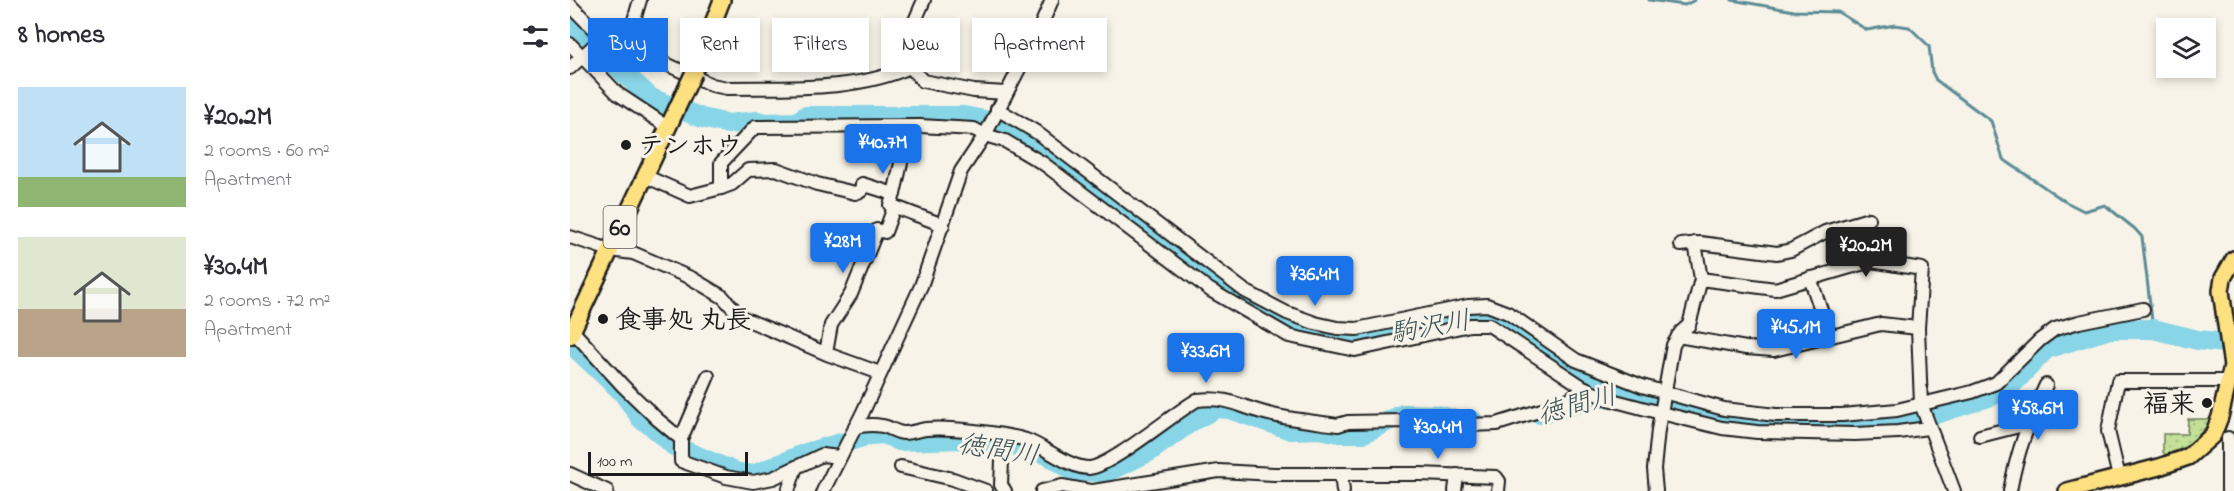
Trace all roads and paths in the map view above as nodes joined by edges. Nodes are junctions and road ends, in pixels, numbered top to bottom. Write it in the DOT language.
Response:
graph roads {
  1 [pos="640,0"];
  2 [pos="722,0"];
  3 [pos="924,0"];
  4 [pos="1052,0"];
  5 [pos="570,5"];
  6 [pos="635,18"];
  7 [pos="916,18"];
  8 [pos="588,25"];
  9 [pos="570,44"];
  10 [pos="588,52"];
  11 [pos="585,55"];
  12 [pos="668,65"];
  13 [pos="570,68"];
  14 [pos="898,72"];
  15 [pos="914,72"];
  16 [pos="1006,93"];
  17 [pos="996,112"];
  18 [pos="670,124"];
  19 [pos="986,133"];
  20 [pos="901,163"];
  21 [pos="645,176"];
  22 [pos="721,188"];
  23 [pos="894,200"];
  24 [pos="1869,219"];
  25 [pos="943,225"];
  26 [pos="570,237"];
  27 [pos="1695,243"];
  28 [pos="1681,245"];
  29 [pos="609,250"];
  30 [pos="2234,259"];
  31 [pos="1810,278"];
  32 [pos="1701,279"];
  33 [pos="2143,309"];
  34 [pos="1918,328"];
  35 [pos="571,332"];
  36 [pos="1678,336"];
  37 [pos="1830,336"];
  38 [pos="826,353"];
  39 [pos="880,373"];
  40 [pos="708,376"];
  41 [pos="2230,381"];
  42 [pos="2046,385"];
  43 [pos="1588,390"];
  44 [pos="1665,393"];
  45 [pos="1921,406"];
  46 [pos="1662,412"];
  47 [pos="2027,424"];
  48 [pos="1927,425"];
  49 [pos="853,431"];
  50 [pos="2213,435"];
  51 [pos="1980,436"];
  52 [pos="2231,439"];
  53 [pos="681,440"];
  54 [pos="1003,442"];
  55 [pos="840,454"];
  56 [pos="796,467"];
  57 [pos="901,467"];
  58 [pos="570,474"];
  59 [pos="1341,474"];
  60 [pos="1457,475"];
  61 [pos="2119,477"];
  62 [pos="2083,489"];
  63 [pos="607,491"];
  64 [pos="789,491"];
  65 [pos="823,491"];
  66 [pos="986,491"];
  67 [pos="1005,491"];
  68 [pos="1042,491"];
  69 [pos="1092,491"];
  70 [pos="1343,491"];
  71 [pos="1455,491"];
  72 [pos="1498,491"];
  73 [pos="1656,491"];
  74 [pos="1954,491"];
  75 [pos="2010,491"];
  76 [pos="2067,491"];
  77 [pos="2228,491"];
  1 -- 6 [label="street"];
  2 -- 18 [label="main road, 60, bridge"];
  3 -- 7 [label="street"];
  4 -- 16 [label="street"];
  5 -- 8 [label="street"];
  9 -- 11 [label="street"];
  10 -- 11 [label="street"];
  11 -- 13 [label="street"];
  11 -- 18 [label="street"];
  12 -- 14 [label="street"];
  15 -- 16 [label="street"];
  16 -- 17 [label="street"];
  17 -- 19 [label="street"];
  17 -- 44 [label="street"];
  18 -- 21 [label="main road, 60"];
  19 -- 22 [label="street"];
  19 -- 25 [label="street"];
  19 -- 43 [label="street"];
  20 -- 23 [label="street"];
  21 -- 22 [label="street"];
  21 -- 29 [label="main road, 60"];
  22 -- 23 [label="street"];
  23 -- 25 [label="street"];
  23 -- 38 [label="street"];
  24 -- 27 [label="street"];
  25 -- 39 [label="street"];
  26 -- 29 [label="street"];
  27 -- 28 [label="street"];
  27 -- 32 [label="street"];
  29 -- 35 [label="main road, 60"];
  29 -- 38 [label="street"];
  30 -- 41 [label="main road"];
  31 -- 32 [label="street"];
  31 -- 34 [label="street"];
  31 -- 37 [label="street"];
  32 -- 36 [label="street"];
  33 -- 45 [label="street"];
  34 -- 37 [label="street"];
  34 -- 45 [label="street"];
  35 -- 53 [label="street"];
  36 -- 37 [label="street"];
  36 -- 44 [label="street"];
  38 -- 39 [label="street"];
  39 -- 49 [label="street"];
  40 -- 53 [label="street"];
  41 -- 50 [label="main road"];
  41 -- 61 [label="street"];
  42 -- 47 [label="street"];
  43 -- 46 [label="street"];
  43 -- 54 [label="street"];
  44 -- 45 [label="street"];
  44 -- 46 [label="street"];
  45 -- 48 [label="street"];
  46 -- 48 [label="street"];
  46 -- 73 [label="street"];
  47 -- 51 [label="street"];
  47 -- 75 [label="street"];
  48 -- 74 [label="street"];
  49 -- 54 [label="street"];
  49 -- 55 [label="street"];
  50 -- 52 [label="street"];
  50 -- 61 [label="main road"];
  52 -- 77 [label="street"];
  53 -- 56 [label="street"];
  54 -- 67 [label="street"];
  55 -- 56 [label="street"];
  55 -- 65 [label="street"];
  56 -- 64 [label="street"];
  57 -- 66 [label="street"];
  58 -- 63 [label="street"];
  59 -- 60 [label="street"];
  59 -- 69 [label="street"];
  59 -- 70 [label="street"];
  60 -- 71 [label="street"];
  60 -- 72 [label="street"];
  61 -- 62 [label="main road"];
  62 -- 76 [label="main road"];
  68 -- 69 [label="street"];
}
